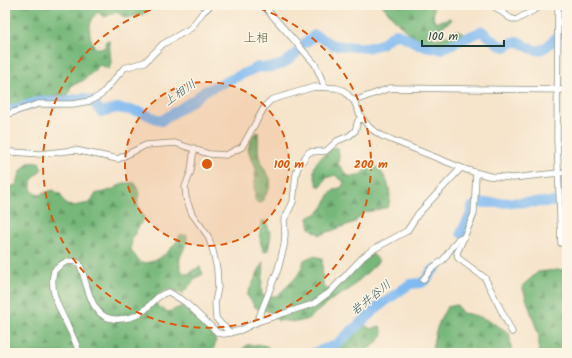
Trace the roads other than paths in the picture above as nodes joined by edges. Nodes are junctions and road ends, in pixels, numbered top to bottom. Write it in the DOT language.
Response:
graph roads {
  1 [pos="211,5"];
  2 [pos="263,5"];
  3 [pos="492,5"];
  4 [pos="543,5"];
  5 [pos="558,5"];
  6 [pos="325,87"];
  7 [pos="557,90"];
  8 [pos="567,90"];
  9 [pos="354,101"];
  10 [pos="5,115"];
  11 [pos="361,117"];
  12 [pos="194,148"];
  13 [pos="5,153"];
  14 [pos="461,168"];
  15 [pos="558,172"];
  16 [pos="567,172"];
  17 [pos="476,174"];
  18 [pos="464,238"];
  19 [pos="561,243"];
  20 [pos="423,280"];
  21 [pos="257,322"];
  22 [pos="512,332"];
  23 [pos="231,333"];
  24 [pos="80,353"];
  1 -- 10 [label="street"];
  2 -- 6 [label="street"];
  3 -- 4 [label="street"];
  5 -- 7 [label="street"];
  6 -- 9 [label="street"];
  6 -- 12 [label="street"];
  7 -- 8 [label="street"];
  7 -- 9 [label="street"];
  7 -- 15 [label="street"];
  9 -- 11 [label="street"];
  11 -- 14 [label="street"];
  11 -- 21 [label="street"];
  12 -- 13 [label="street"];
  12 -- 23 [label="street"];
  14 -- 17 [label="street"];
  14 -- 21 [label="street"];
  15 -- 16 [label="street"];
  15 -- 17 [label="street"];
  15 -- 19 [label="street"];
  17 -- 18 [label="street"];
  18 -- 20 [label="street"];
  18 -- 22 [label="street"];
  21 -- 23 [label="street"];
  23 -- 24 [label="street"];
}
